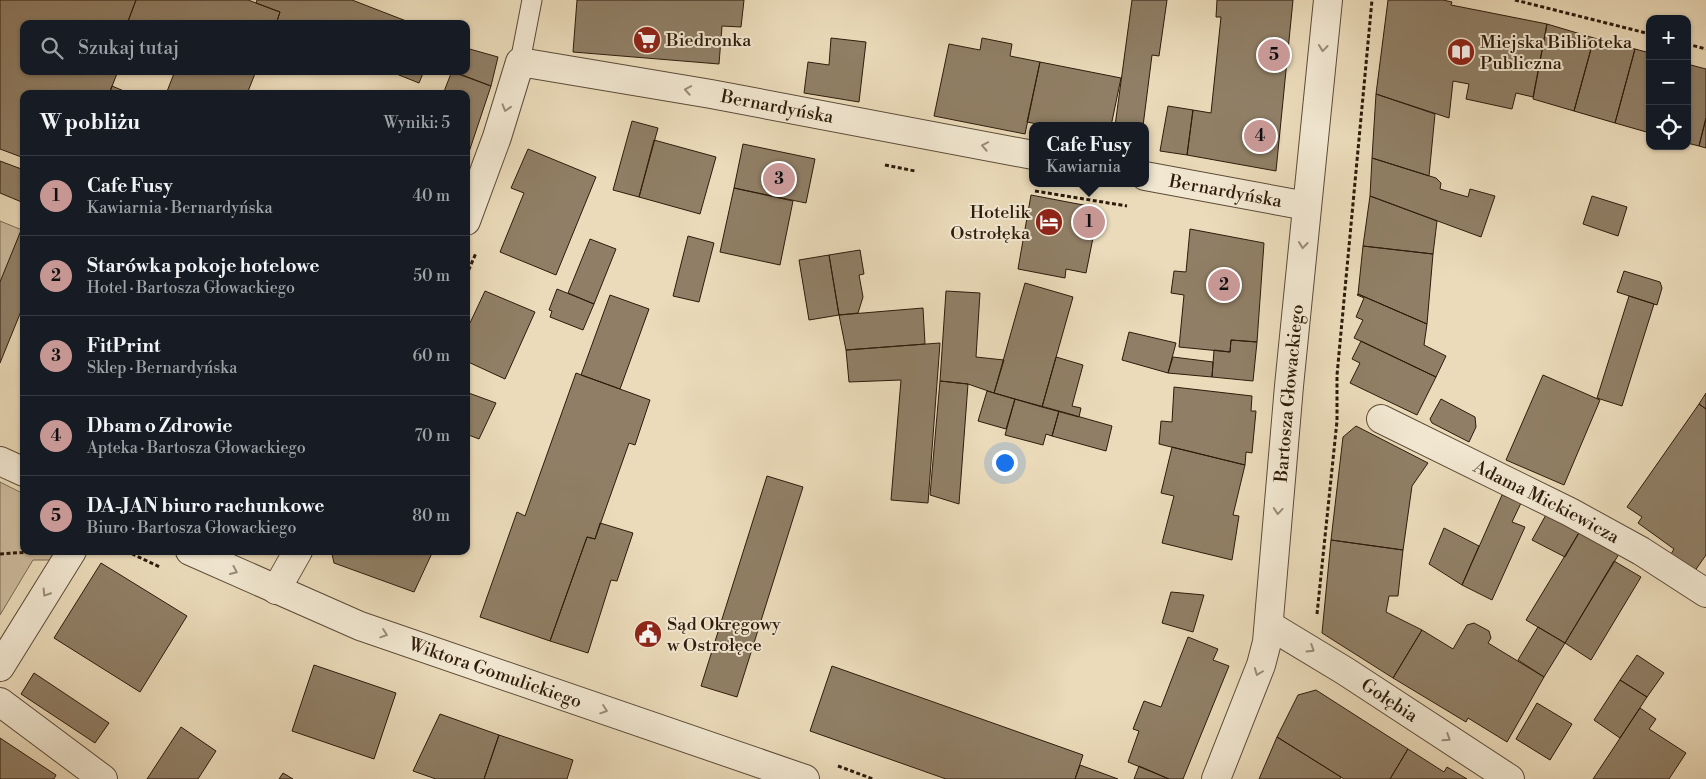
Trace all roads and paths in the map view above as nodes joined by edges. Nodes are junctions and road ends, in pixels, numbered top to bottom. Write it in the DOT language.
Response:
graph roads {
  1 [pos="532,0"];
  2 [pos="1328,0"];
  3 [pos="1515,0"];
  4 [pos="1646,33"];
  5 [pos="1691,45"];
  6 [pos="1706,49"];
  7 [pos="520,62"];
  8 [pos="1029,154"];
  9 [pos="881,164"];
  10 [pos="919,171"];
  11 [pos="1149,177"];
  12 [pos="1035,191"];
  13 [pos="1307,206"];
  14 [pos="1131,207"];
  15 [pos="470,210"];
  16 [pos="477,251"];
  17 [pos="470,267"];
  18 [pos="1381,419"];
  19 [pos="0,461"];
  20 [pos="20,470"];
  21 [pos="20,553"];
  22 [pos="0,554"];
  23 [pos="70,555"];
  24 [pos="199,555"];
  25 [pos="296,555"];
  26 [pos="276,590"];
  27 [pos="1706,593"];
  28 [pos="1269,625"];
  29 [pos="0,667"];
  30 [pos="0,702"];
  31 [pos="836,766"];
  32 [pos="103,779"];
  33 [pos="805,779"];
  34 [pos="873,779"];
  35 [pos="1216,779"];
  36 [pos="1510,779"];
  1 -- 7 [label="lane"];
  2 -- 13 [label="street, Bartosza Głowackiego, one-way"];
  3 -- 4 [label="path"];
  5 -- 6 [label="path"];
  8 -- 7 [label="street, Bernardyńska, one-way"];
  7 -- 15 [label="street, one-way"];
  9 -- 10 [label="path"];
  11 -- 13 [label="street, Bernardyńska"];
  12 -- 14 [label="path"];
  13 -- 28 [label="street, Bartosza Głowackiego, one-way"];
  16 -- 17 [label="path"];
  18 -- 27 [label="street, Adama Mickiewicza"];
  19 -- 20 [label="street"];
  21 -- 22 [label="path"];
  23 -- 29 [label="street, one-way"];
  24 -- 26 [label="street, Wiktora Gomulickiego, one-way"];
  25 -- 26 [label="street"];
  26 -- 33 [label="street, Wiktora Gomulickiego, one-way"];
  28 -- 35 [label="street, Bartosza Głowackiego, one-way"];
  28 -- 36 [label="street, Gołębia, one-way"];
  30 -- 32 [label="street"];
  31 -- 34 [label="path"];
}
